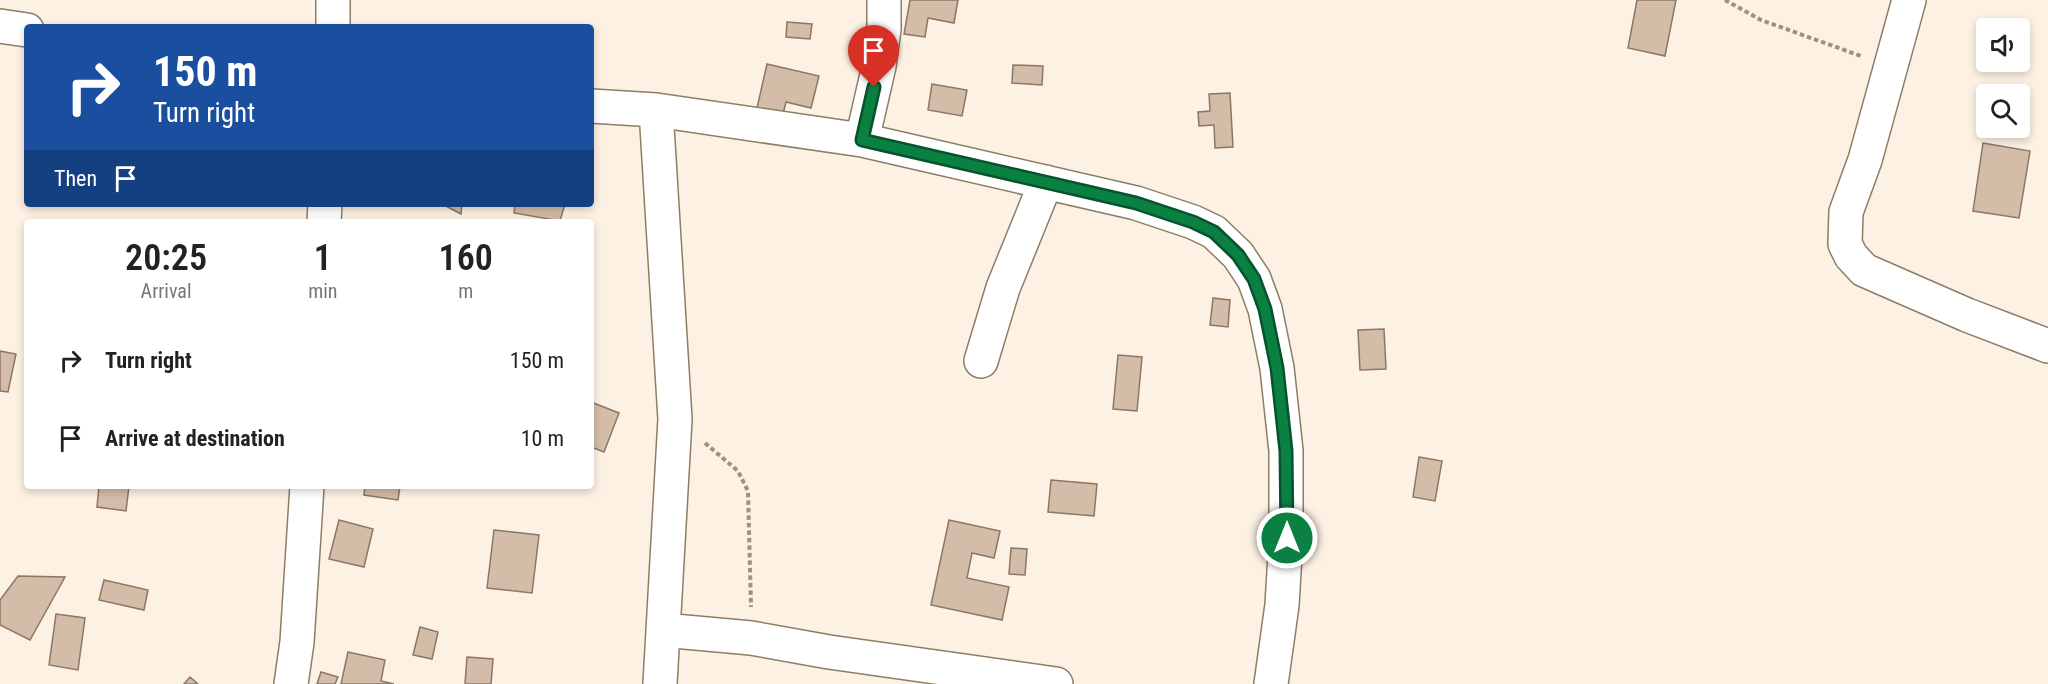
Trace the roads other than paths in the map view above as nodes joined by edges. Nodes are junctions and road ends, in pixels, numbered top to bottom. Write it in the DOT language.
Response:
graph roads {
  1 [pos="333,0"];
  2 [pos="884,0"];
  3 [pos="1909,0"];
  4 [pos="333,24"];
  5 [pos="0,26"];
  6 [pos="24,30"];
  7 [pos="594,106"];
  8 [pos="656,110"];
  9 [pos="862,140"];
  10 [pos="1046,182"];
  11 [pos="2048,346"];
  12 [pos="981,361"];
  13 [pos="307,489"];
  14 [pos="663,630"];
  15 [pos="291,684"];
  16 [pos="660,684"];
  17 [pos="1056,684"];
  18 [pos="1271,684"];
  1 -- 4 [label="street"];
  2 -- 9 [label="street"];
  3 -- 11 [label="street"];
  5 -- 6 [label="street"];
  7 -- 8 [label="street"];
  8 -- 9 [label="street"];
  8 -- 14 [label="street"];
  9 -- 10 [label="street"];
  10 -- 12 [label="street"];
  10 -- 18 [label="street"];
  13 -- 15 [label="street"];
  14 -- 16 [label="street"];
  14 -- 17 [label="street"];
}
